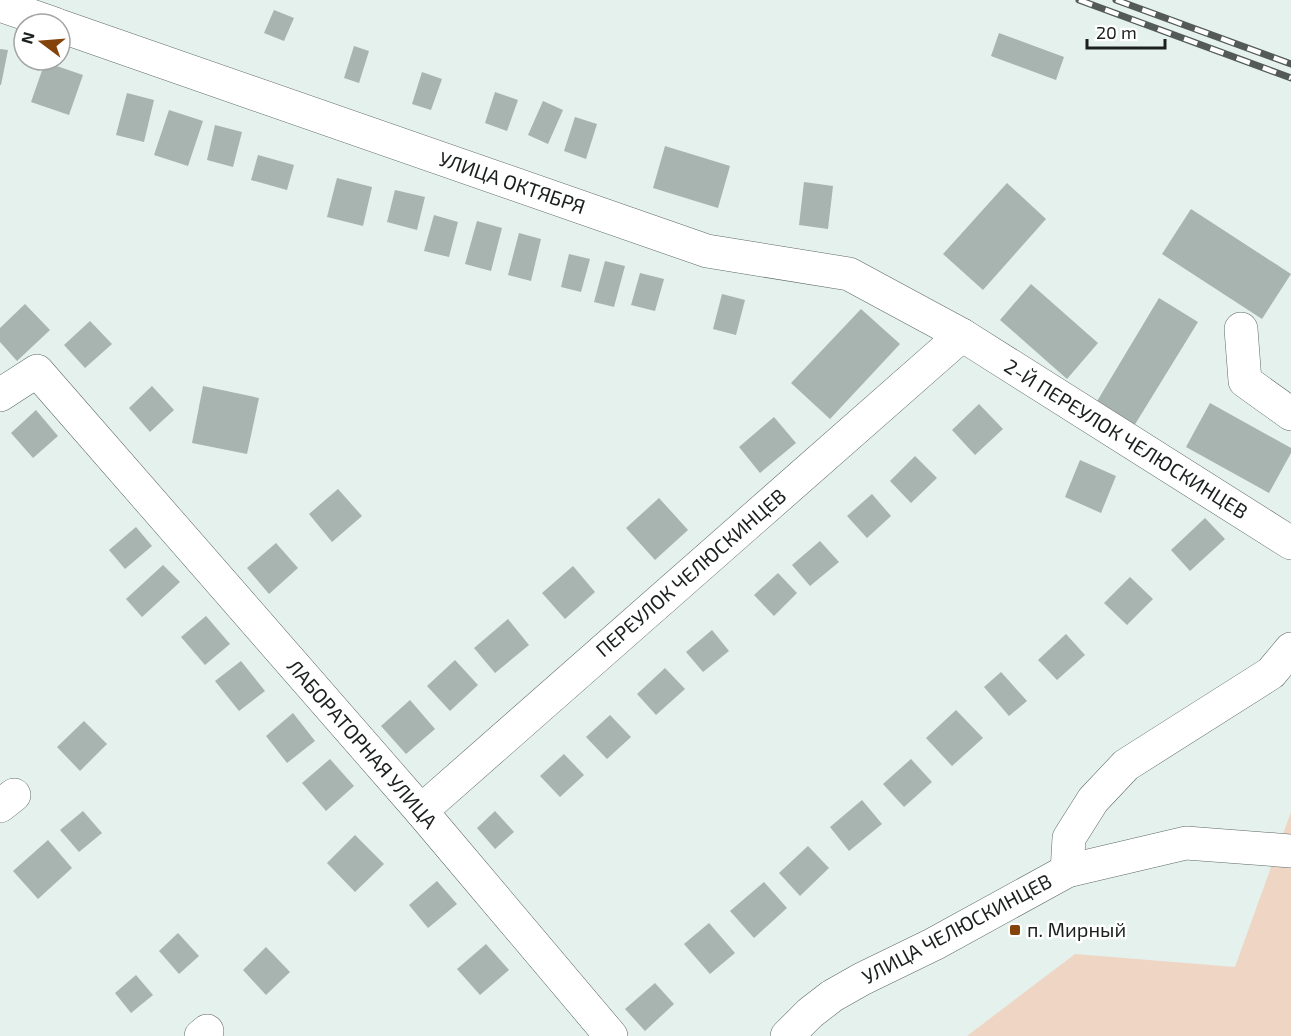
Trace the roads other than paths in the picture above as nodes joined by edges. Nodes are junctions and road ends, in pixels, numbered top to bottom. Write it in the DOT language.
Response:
graph roads {
  1 [pos="0,5"];
  2 [pos="20,12"];
  3 [pos="72,30"];
  4 [pos="1241,329"];
  5 [pos="962,335"];
  6 [pos="17,384"];
  7 [pos="1291,414"];
  8 [pos="1291,543"];
  9 [pos="1291,649"];
  10 [pos="421,811"];
  11 [pos="1291,851"];
  12 [pos="1067,871"];
  13 [pos="611,1036"];
  14 [pos="787,1036"];
  1 -- 2 [label="street"];
  3 -- 5 [label="street, УЛИЦА ОКТЯБРЯ"];
  4 -- 7 [label="street"];
  5 -- 8 [label="street, 2-Й ПЕРЕУЛОК ЧЕЛЮСКИНЦЕВ"];
  5 -- 10 [label="street, ПЕРЕУЛОК ЧЕЛЮСКИНЦЕВ"];
  6 -- 10 [label="street, ЛАБОРАТОРНАЯ УЛИЦА"];
  9 -- 12 [label="street, УЛИЦА ЧЕЛЮСКИНЦЕВ"];
  10 -- 13 [label="street, ЛАБОРАТОРНАЯ УЛИЦА"];
  11 -- 12 [label="street"];
  12 -- 14 [label="street, УЛИЦА ЧЕЛЮСКИНЦЕВ"];
}
